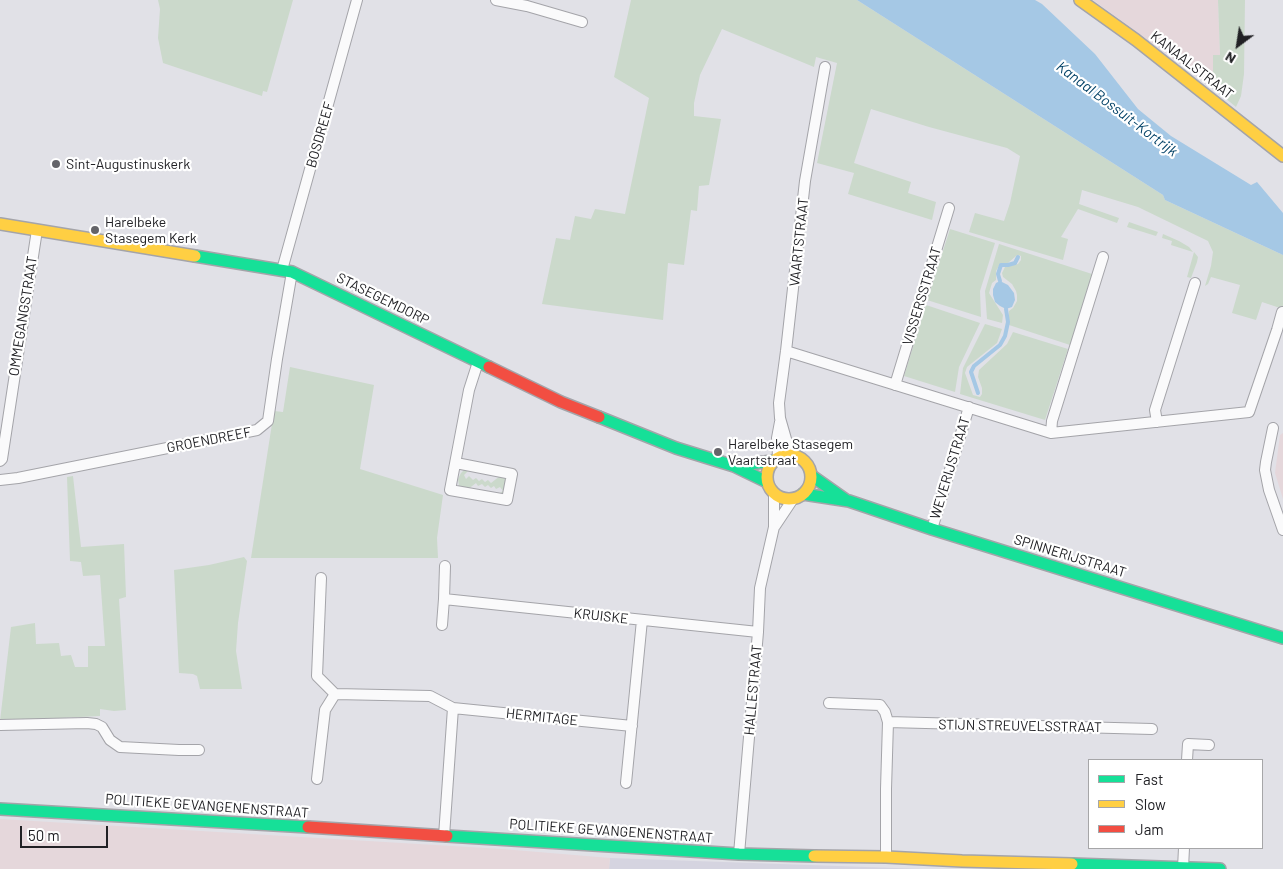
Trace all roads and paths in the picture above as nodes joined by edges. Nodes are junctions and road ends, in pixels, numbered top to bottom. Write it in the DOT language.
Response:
graph roads {
  1 [pos="358,0"];
  2 [pos="496,0"];
  3 [pos="1080,0"];
  4 [pos="582,22"];
  5 [pos="825,67"];
  6 [pos="1283,156"];
  7 [pos="949,208"];
  8 [pos="0,224"];
  9 [pos="37,230"];
  10 [pos="1104,258"];
  11 [pos="287,271"];
  12 [pos="1195,283"];
  13 [pos="1282,312"];
  14 [pos="786,351"];
  15 [pos="478,362"];
  16 [pos="895,384"];
  17 [pos="969,407"];
  18 [pos="780,418"];
  19 [pos="1157,422"];
  20 [pos="1273,428"];
  21 [pos="1051,433"];
  22 [pos="793,454"];
  23 [pos="775,459"];
  24 [pos="0,461"];
  25 [pos="456,463"];
  26 [pos="734,466"];
  27 [pos="812,476"];
  28 [pos="0,480"];
  29 [pos="767,482"];
  30 [pos="774,494"];
  31 [pos="798,496"];
  32 [pos="849,502"];
  33 [pos="774,527"];
  34 [pos="932,529"];
  35 [pos="1283,530"];
  36 [pos="445,566"];
  37 [pos="321,578"];
  38 [pos="444,599"];
  39 [pos="642,620"];
  40 [pos="442,625"];
  41 [pos="758,632"];
  42 [pos="1283,638"];
  43 [pos="335,694"];
  44 [pos="829,703"];
  45 [pos="453,708"];
  46 [pos="888,722"];
  47 [pos="0,725"];
  48 [pos="632,726"];
  49 [pos="1152,730"];
  50 [pos="1209,745"];
  51 [pos="199,750"];
  52 [pos="1187,759"];
  53 [pos="317,779"];
  54 [pos="626,783"];
  55 [pos="0,809"];
  56 [pos="444,836"];
  57 [pos="1184,849"];
  58 [pos="739,854"];
  59 [pos="886,857"];
  60 [pos="1183,868"];
  61 [pos="1220,869"];
  1 -- 11 [label="street, BOSDREEF"];
  2 -- 4 [label="street"];
  3 -- 6 [label="street, KANAALSTRAAT"];
  5 -- 14 [label="street, VAARTSTRAAT"];
  7 -- 16 [label="street, VISSERSSTRAAT"];
  8 -- 9 [label="street, STASEGEMDORP"];
  9 -- 11 [label="street, STASEGEMDORP"];
  9 -- 24 [label="street, OMMEGANGSTRAAT"];
  10 -- 21 [label="street"];
  11 -- 15 [label="street, STASEGEMDORP"];
  11 -- 28 [label="street, GROENDREEF"];
  12 -- 19 [label="street"];
  13 -- 19 [label="street"];
  14 -- 16 [label="street"];
  14 -- 18 [label="street, VAARTSTRAAT"];
  15 -- 25 [label="street"];
  15 -- 26 [label="street, STASEGEMDORP"];
  16 -- 17 [label="street"];
  17 -- 21 [label="street"];
  17 -- 34 [label="street, WEVERIJSTRAAT"];
  18 -- 22 [label="street, VAARTSTRAAT"];
  18 -- 23 [label="street, VAARTSTRAAT"];
  19 -- 21 [label="street"];
  20 -- 35 [label="street"];
  22 -- 23 [label="street"];
  22 -- 27 [label="street"];
  23 -- 26 [label="street, STASEGEMDORP"];
  23 -- 29 [label="street"];
  25 -- 25 [label="street"];
  26 -- 29 [label="street, STASEGEMDORP"];
  27 -- 31 [label="street"];
  27 -- 32 [label="street, SPINNERIJSTRAAT"];
  29 -- 30 [label="street"];
  30 -- 31 [label="street"];
  30 -- 33 [label="street, HALLESTRAAT"];
  31 -- 32 [label="street, SPINNERIJSTRAAT"];
  31 -- 33 [label="street, HALLESTRAAT"];
  32 -- 34 [label="street, SPINNERIJSTRAAT"];
  33 -- 41 [label="street, HALLESTRAAT"];
  34 -- 42 [label="street, SPINNERIJSTRAAT"];
  36 -- 38 [label="street"];
  37 -- 43 [label="street"];
  38 -- 39 [label="street, KRUISKE"];
  38 -- 40 [label="street"];
  39 -- 41 [label="street, KRUISKE"];
  39 -- 48 [label="street"];
  41 -- 58 [label="street, HALLESTRAAT"];
  43 -- 45 [label="street, HERMITAGE"];
  43 -- 53 [label="street"];
  44 -- 46 [label="street"];
  45 -- 48 [label="street, HERMITAGE"];
  45 -- 56 [label="street"];
  46 -- 49 [label="street, STIJN STREUVELSSTRAAT"];
  46 -- 59 [label="street"];
  47 -- 51 [label="street"];
  48 -- 54 [label="street"];
  50 -- 52 [label="street"];
  55 -- 56 [label="street, POLITIEKE GEVANGENENSTRAAT"];
  56 -- 58 [label="street, POLITIEKE GEVANGENENSTRAAT"];
  57 -- 60 [label="street"];
  58 -- 59 [label="street, POLITIEKE GEVANGENENSTRAAT"];
  59 -- 60 [label="street, POLITIEKE GEVANGENENSTRAAT"];
  60 -- 61 [label="street, POLITIEKE GEVANGENENSTRAAT"];
}
